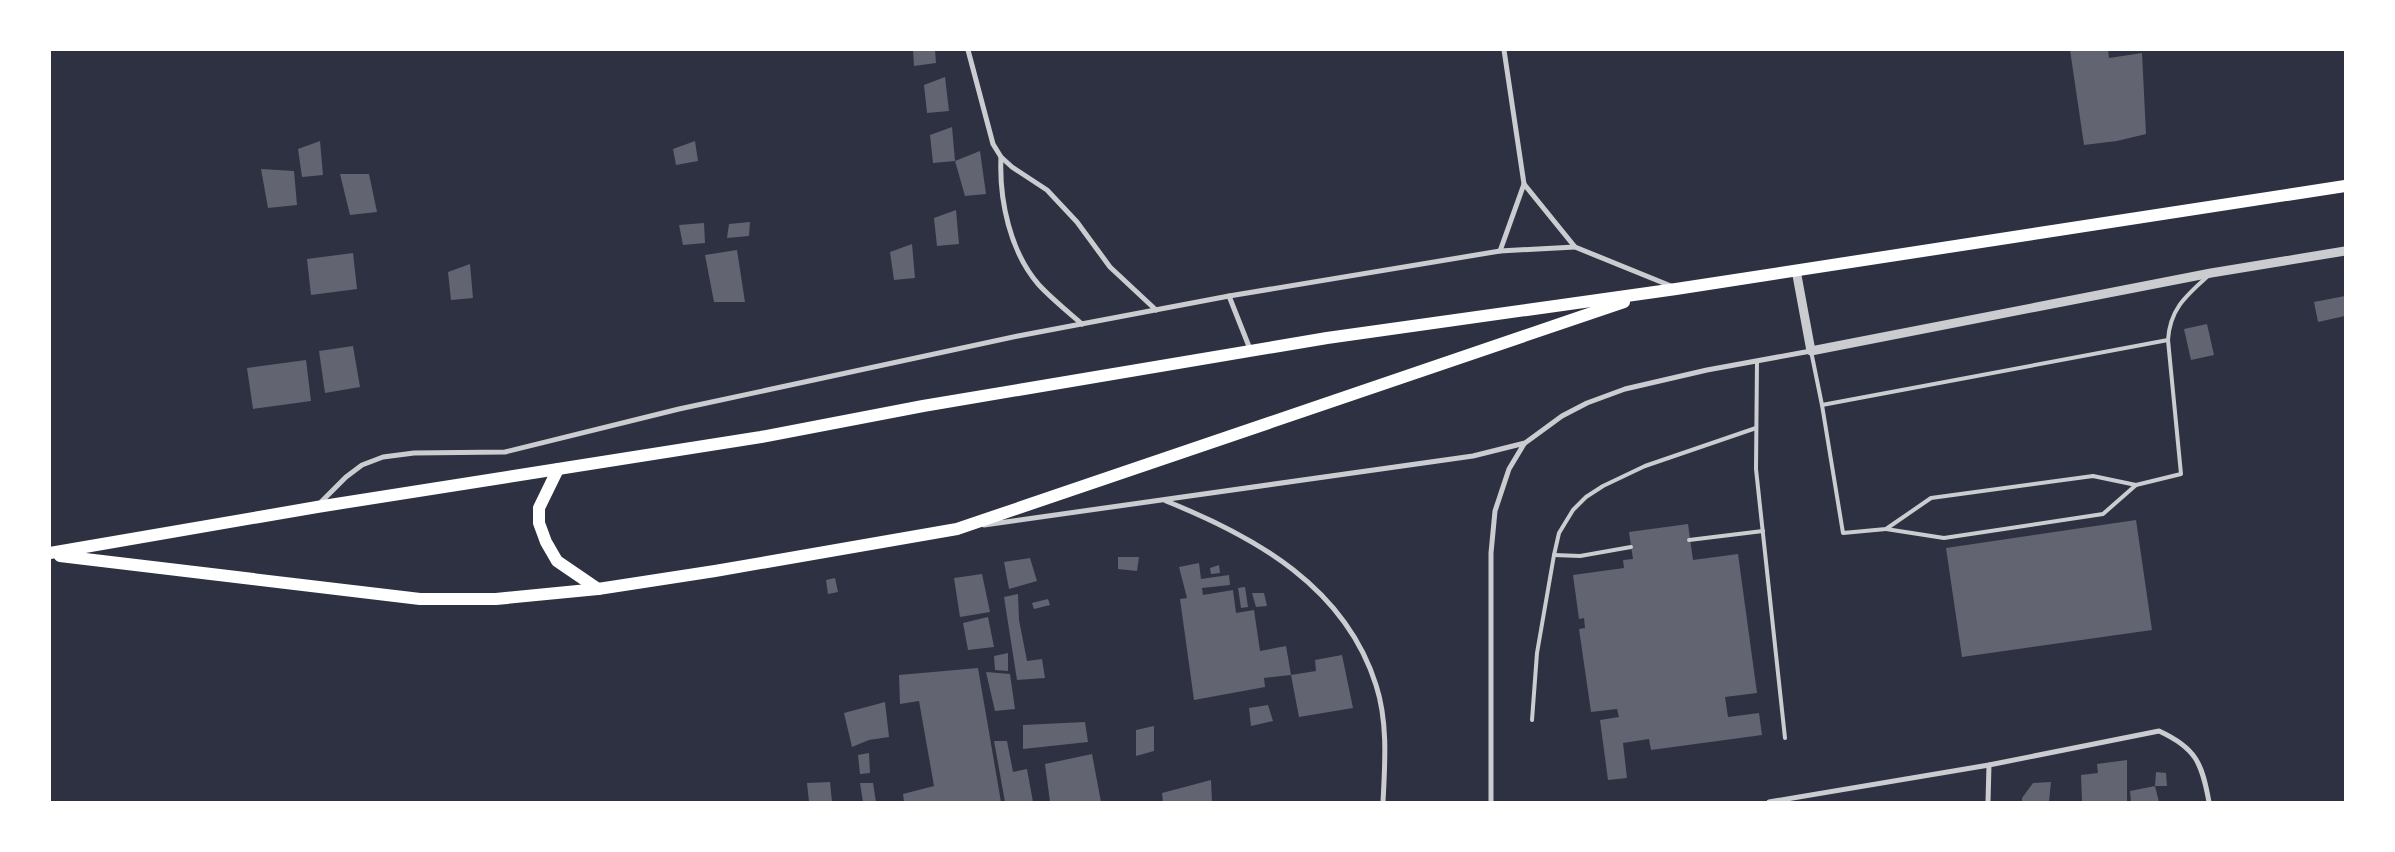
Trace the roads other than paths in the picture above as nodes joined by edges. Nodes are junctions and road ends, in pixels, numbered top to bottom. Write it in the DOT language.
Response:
graph roads {
  1 [pos="968,50"];
  2 [pos="1504,50"];
  3 [pos="1001,157"];
  4 [pos="1524,184"];
  5 [pos="2345,186"];
  6 [pos="1575,247"];
  7 [pos="1500,251"];
  8 [pos="2345,251"];
  9 [pos="1796,270"];
  10 [pos="2211,273"];
  11 [pos="1676,289"];
  12 [pos="1655,292"];
  13 [pos="1229,296"];
  14 [pos="1156,310"];
  15 [pos="1082,324"];
  16 [pos="2168,340"];
  17 [pos="1811,351"];
  18 [pos="1251,352"];
  19 [pos="1757,361"];
  20 [pos="1822,405"];
  21 [pos="1756,428"];
  22 [pos="1525,443"];
  23 [pos="558,469"];
  24 [pos="2136,485"];
  25 [pos="1165,501"];
  26 [pos="317,507"];
  27 [pos="957,529"];
  28 [pos="1886,529"];
  29 [pos="1763,531"];
  30 [pos="1689,540"];
  31 [pos="1631,547"];
  32 [pos="50,554"];
  33 [pos="1554,555"];
  34 [pos="598,589"];
  35 [pos="1532,720"];
  36 [pos="1785,738"];
  37 [pos="1989,765"];
  38 [pos="1383,802"];
  39 [pos="1491,802"];
  40 [pos="1770,802"];
  41 [pos="1988,802"];
  42 [pos="2209,802"];
  1 -- 3 [label="street"];
  2 -- 4 [label="street"];
  3 -- 14 [label="street"];
  3 -- 15 [label="street"];
  4 -- 6 [label="street"];
  4 -- 7 [label="street"];
  5 -- 9 [label="main road"];
  6 -- 7 [label="street"];
  6 -- 11 [label="street"];
  7 -- 13 [label="street"];
  8 -- 10 [label="street"];
  9 -- 11 [label="main road"];
  9 -- 17 [label="street"];
  10 -- 16 [label="lane"];
  10 -- 17 [label="street"];
  11 -- 12 [label="main road"];
  12 -- 18 [label="main road"];
  12 -- 27 [label="main road"];
  13 -- 14 [label="street"];
  13 -- 18 [label="street"];
  14 -- 15 [label="street"];
  15 -- 26 [label="street"];
  16 -- 20 [label="lane"];
  16 -- 24 [label="lane"];
  17 -- 19 [label="street"];
  17 -- 20 [label="lane"];
  18 -- 23 [label="main road"];
  19 -- 21 [label="lane"];
  19 -- 22 [label="street"];
  20 -- 28 [label="lane"];
  21 -- 29 [label="lane"];
  21 -- 33 [label="lane"];
  22 -- 25 [label="street"];
  22 -- 39 [label="street"];
  23 -- 26 [label="main road"];
  23 -- 34 [label="main road"];
  24 -- 28 [label="lane"];
  24 -- 28 [label="lane"];
  25 -- 27 [label="street"];
  25 -- 38 [label="street"];
  26 -- 32 [label="main road"];
  27 -- 34 [label="main road"];
  29 -- 30 [label="lane"];
  29 -- 36 [label="lane"];
  31 -- 33 [label="lane"];
  32 -- 34 [label="main road"];
  33 -- 35 [label="lane"];
  37 -- 40 [label="street"];
  37 -- 41 [label="street"];
  37 -- 42 [label="street"];
}
